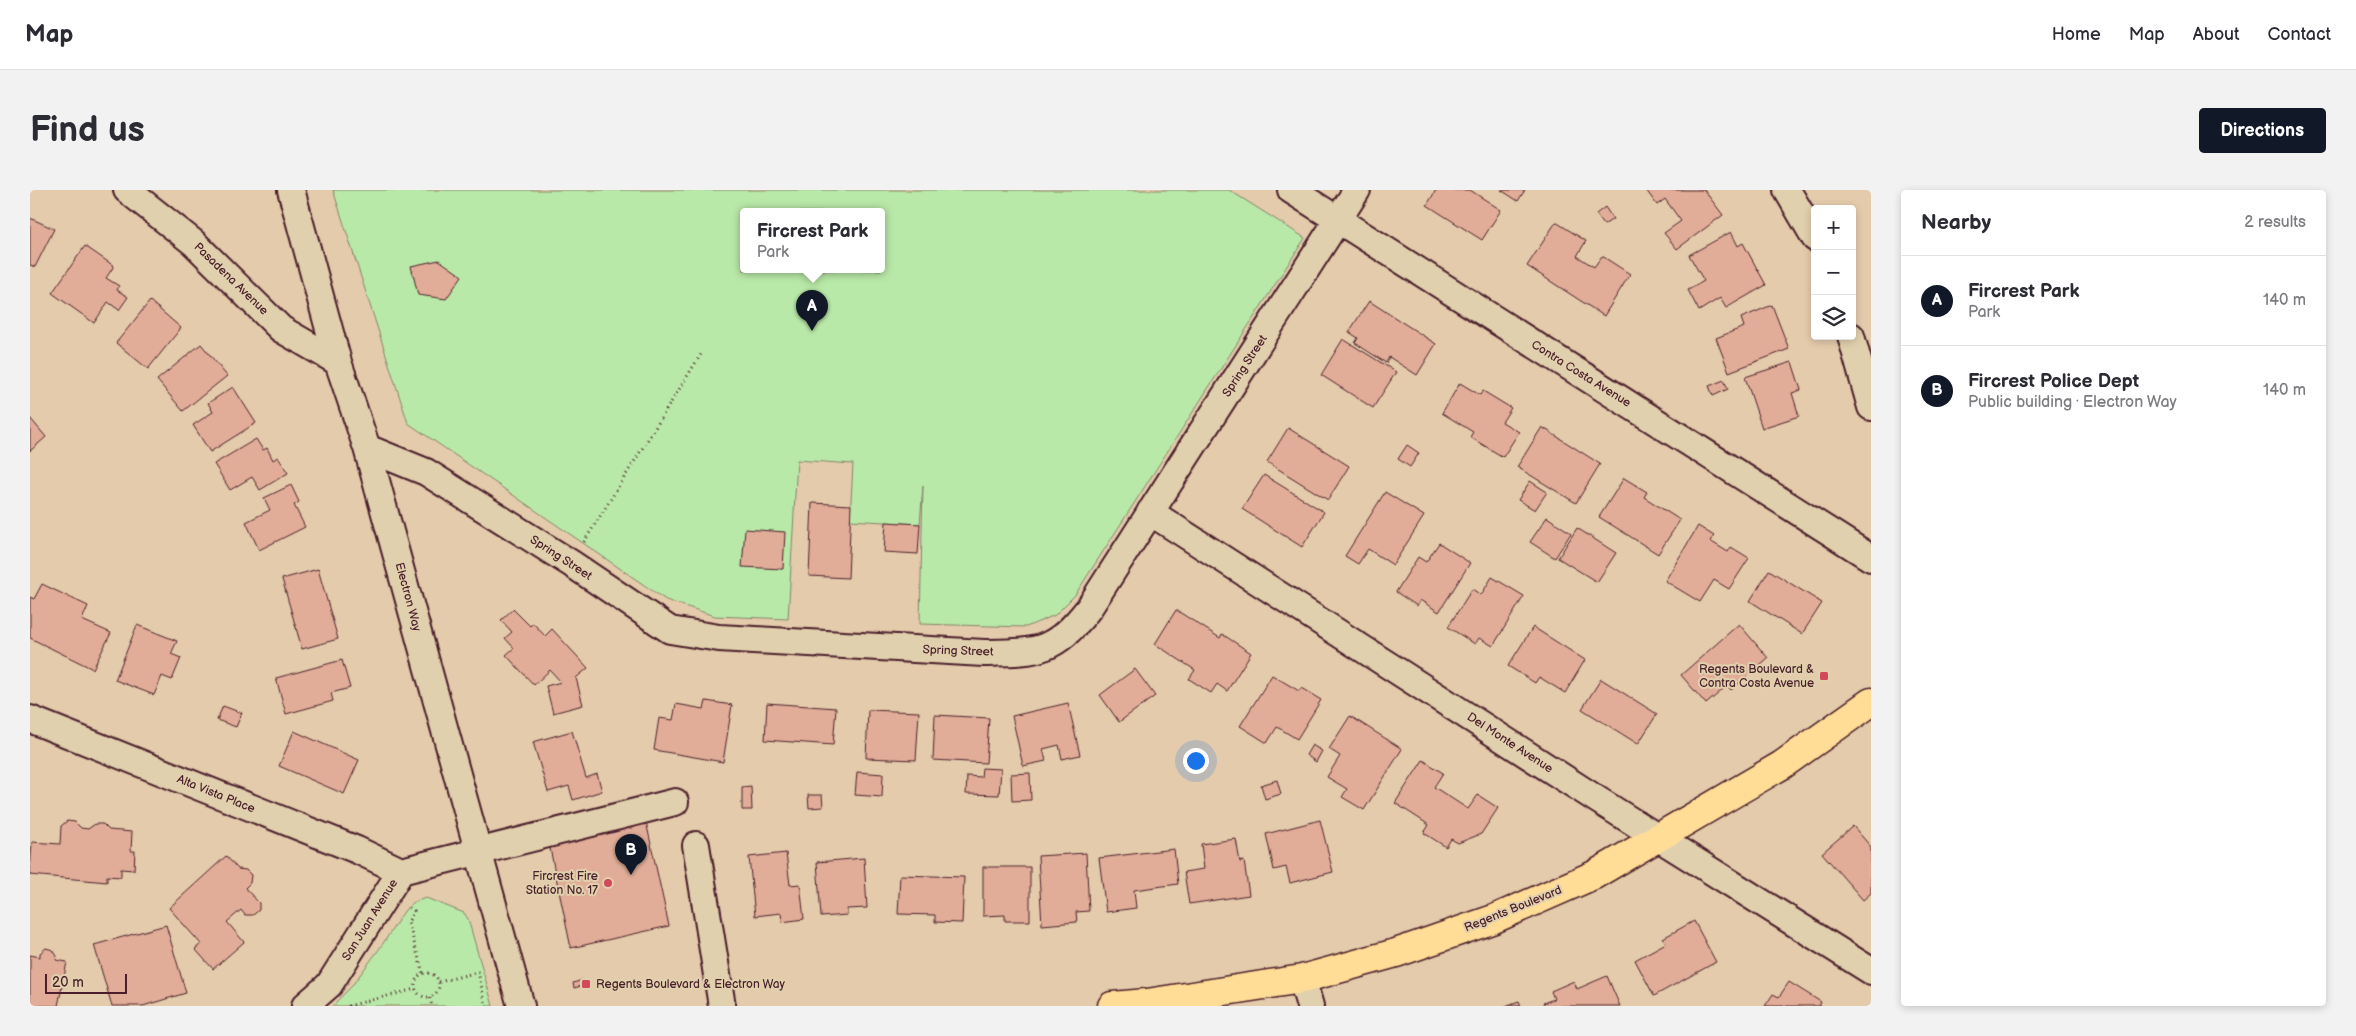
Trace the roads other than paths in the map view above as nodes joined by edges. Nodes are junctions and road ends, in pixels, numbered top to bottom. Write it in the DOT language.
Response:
graph roads {
  1 [pos="127,190"];
  2 [pos="291,190"];
  3 [pos="1291,190"];
  4 [pos="1357,190"];
  5 [pos="1787,190"];
  6 [pos="1338,220"];
  7 [pos="1811,231"];
  8 [pos="1852,340"];
  9 [pos="338,362"];
  10 [pos="1869,394"];
  11 [pos="367,448"];
  12 [pos="1150,512"];
  13 [pos="1871,558"];
  14 [pos="1871,702"];
  15 [pos="30,719"];
  16 [pos="675,802"];
  17 [pos="1659,838"];
  18 [pos="696,845"];
  19 [pos="479,853"];
  20 [pos="401,871"];
  21 [pos="1871,971"];
  22 [pos="1302,979"];
  23 [pos="305,1006"];
  24 [pos="522,1006"];
  25 [pos="722,1006"];
  26 [pos="1112,1006"];
  27 [pos="1310,1006"];
  1 -- 9 [label="street, Pasadena Avenue"];
  2 -- 9 [label="street, Electron Way"];
  3 -- 6 [label="street, Contra Costa Avenue"];
  4 -- 6 [label="street, Spring Street"];
  5 -- 7 [label="street"];
  6 -- 12 [label="street, Spring Street"];
  6 -- 13 [label="street, Contra Costa Avenue"];
  8 -- 10 [label="street"];
  9 -- 11 [label="street, Electron Way"];
  11 -- 12 [label="street, Spring Street"];
  11 -- 19 [label="street, Electron Way"];
  12 -- 17 [label="street, Del Monte Avenue"];
  14 -- 17 [label="main road, Regents Boulevard"];
  15 -- 20 [label="street, Alta Vista Place"];
  16 -- 19 [label="street, San Juan Avenue"];
  17 -- 21 [label="street, Del Monte Avenue"];
  17 -- 22 [label="main road, Regents Boulevard"];
  18 -- 25 [label="street"];
  19 -- 20 [label="street, San Juan Avenue"];
  19 -- 24 [label="street, Electron Way"];
  20 -- 23 [label="street, San Juan Avenue"];
  22 -- 26 [label="main road, Regents Boulevard"];
  22 -- 27 [label="street"];
}
